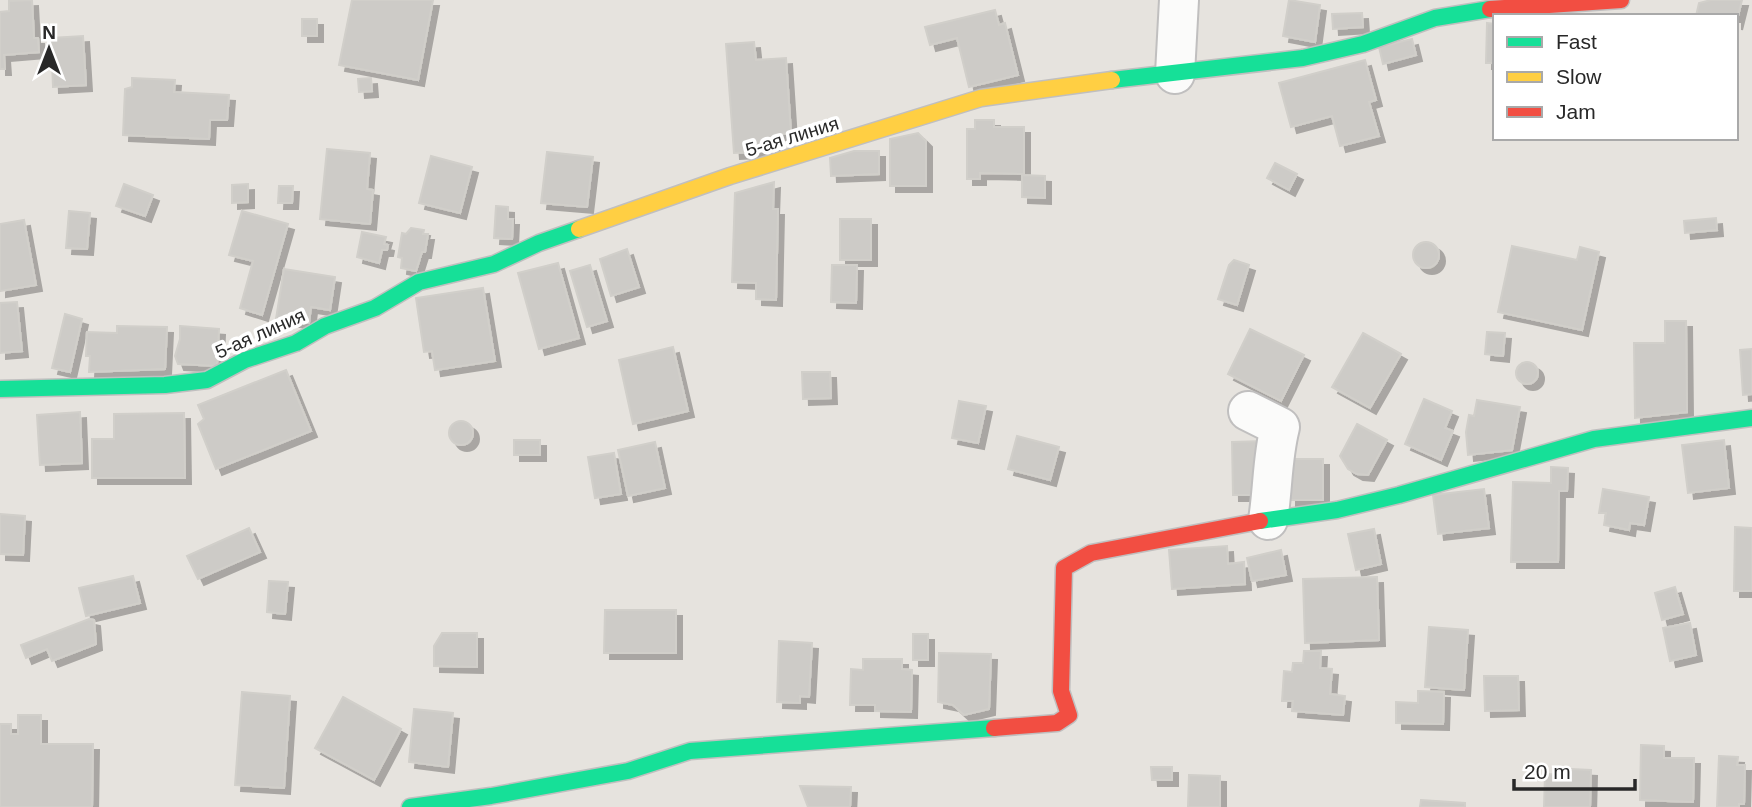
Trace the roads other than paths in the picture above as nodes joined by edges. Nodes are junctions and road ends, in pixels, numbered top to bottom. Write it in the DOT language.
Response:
graph roads {
  1 [pos="1179,0"];
  2 [pos="1621,0"];
  3 [pos="1175,74"];
  4 [pos="0,389"];
  5 [pos="1248,411"];
  6 [pos="1752,418"];
  7 [pos="1268,520"];
  8 [pos="410,807"];
  1 -- 3 [label="street"];
  2 -- 3 [label="street, 5-ая линия"];
  3 -- 4 [label="street, 5-ая линия"];
  5 -- 7 [label="street"];
  6 -- 7 [label="street"];
  7 -- 8 [label="street"];
}
